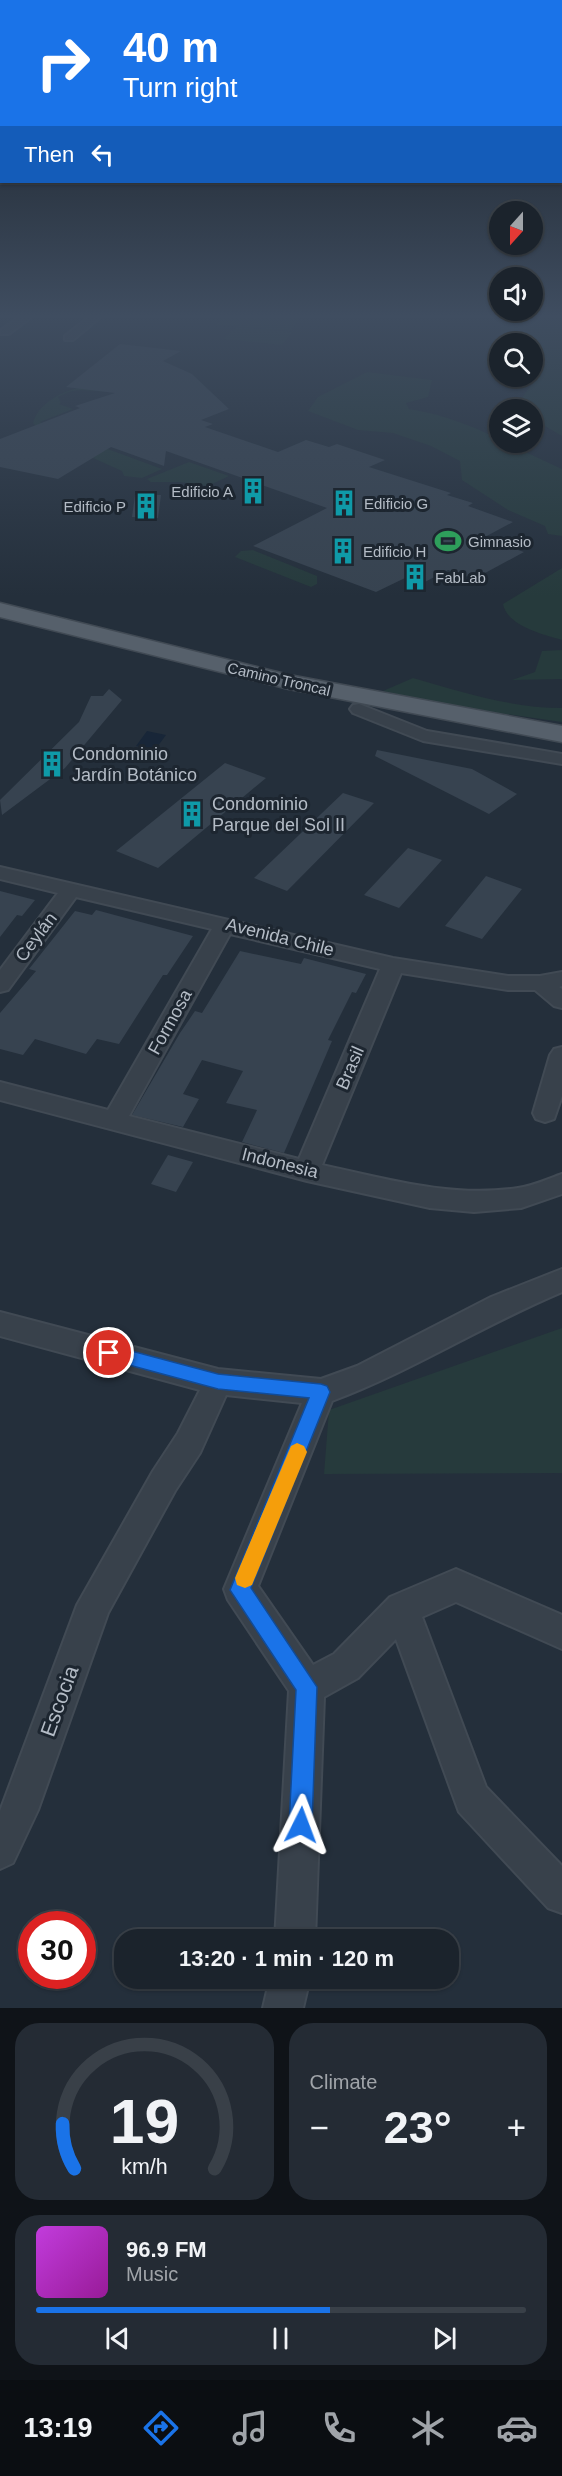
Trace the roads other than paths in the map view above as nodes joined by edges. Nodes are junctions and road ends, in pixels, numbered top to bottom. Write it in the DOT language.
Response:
graph roads {
  1 [pos="0,610"];
  2 [pos="0,624"];
  3 [pos="359,709"];
  4 [pos="562,734"];
  5 [pos="562,745"];
  6 [pos="562,759"];
  7 [pos="0,873"];
  8 [pos="72,889"];
  9 [pos="225,924"];
  10 [pos="393,965"];
  11 [pos="551,981"];
  12 [pos="0,985"];
  13 [pos="562,1001"];
  14 [pos="562,1055"];
  15 [pos="0,1091"];
  16 [pos="544,1113"];
  17 [pos="114,1121"];
  18 [pos="307,1171"];
  19 [pos="562,1184"];
  20 [pos="562,1280"];
  21 [pos="0,1324"];
  22 [pos="218,1382"];
  23 [pos="321,1392"];
  24 [pos="402,1609"];
  25 [pos="562,1632"];
  26 [pos="307,1687"];
  27 [pos="0,1850"];
  28 [pos="562,1894"];
  29 [pos="296,1929"];
  30 [pos="287,1989"];
  31 [pos="283,2008"];
  1 -- 4 [label="main road, Camino Troncal"];
  2 -- 3 [label="main road, Camino Troncal"];
  3 -- 5 [label="main road, Camino Troncal"];
  3 -- 6 [label="street, Camino Troncal"];
  7 -- 8 [label="street, Avenida Chile"];
  8 -- 9 [label="street, Avenida Chile"];
  8 -- 12 [label="street, Ceylán"];
  9 -- 10 [label="street, Avenida Chile"];
  9 -- 17 [label="street, Formosa"];
  10 -- 11 [label="street, Avenida Chile"];
  10 -- 18 [label="street, Brasil"];
  11 -- 13 [label="street"];
  14 -- 16 [label="street"];
  15 -- 17 [label="street, Indonesia"];
  17 -- 18 [label="street, Indonesia"];
  18 -- 19 [label="street, Indonesia"];
  20 -- 23 [label="street"];
  21 -- 22 [label="street"];
  22 -- 23 [label="street"];
  22 -- 27 [label="street, Escocia"];
  23 -- 26 [label="street"];
  24 -- 25 [label="street"];
  24 -- 26 [label="street"];
  24 -- 28 [label="street"];
  26 -- 29 [label="street"];
  30 -- 31 [label="street"];
}
